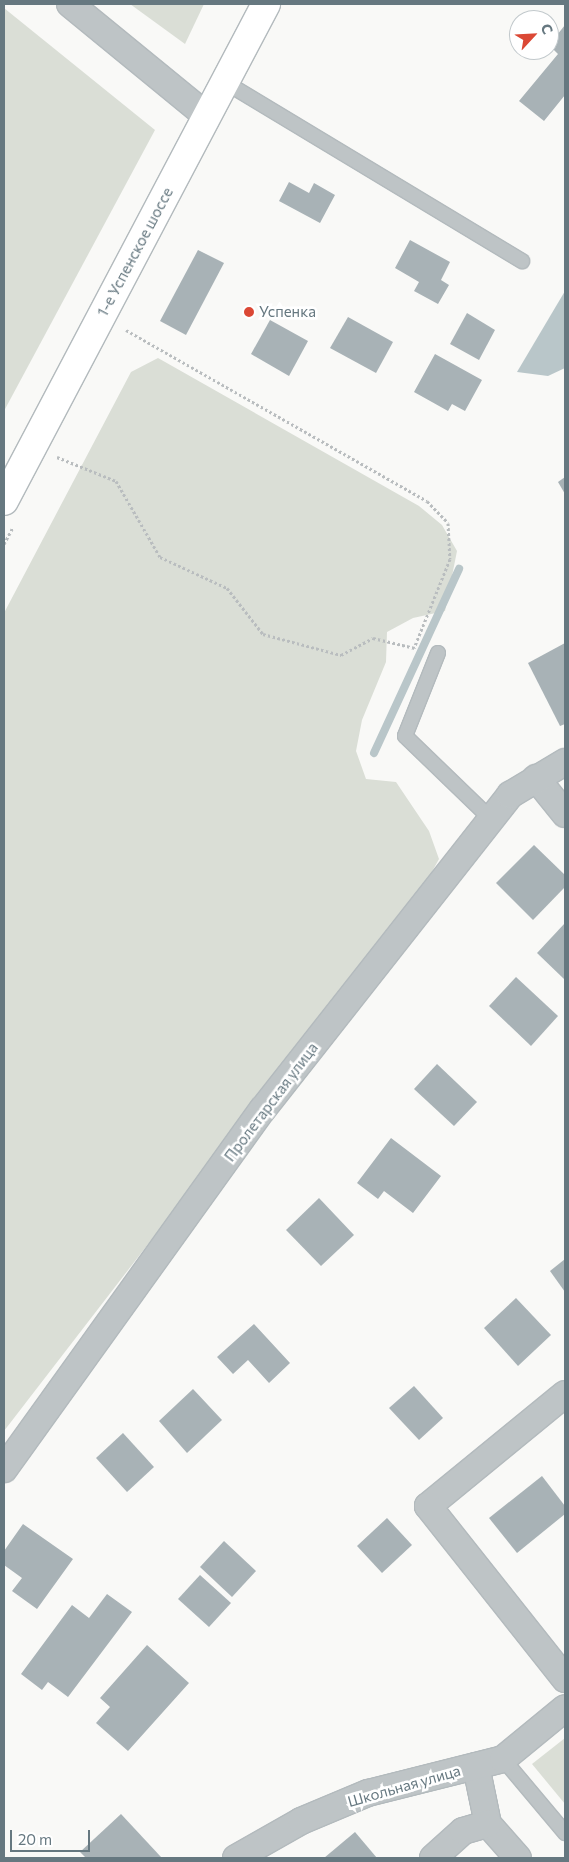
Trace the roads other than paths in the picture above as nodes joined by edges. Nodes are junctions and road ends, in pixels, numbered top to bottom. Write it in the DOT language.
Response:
graph roads {
  1 [pos="70,4"];
  2 [pos="266,4"];
  3 [pos="225,82"];
  4 [pos="207,116"];
  5 [pos="522,261"];
  6 [pos="4,501"];
  7 [pos="438,653"];
  8 [pos="565,762"];
  9 [pos="536,778"];
  10 [pos="565,814"];
  11 [pos="492,820"];
  12 [pos="565,1394"];
  13 [pos="4,1469"];
  14 [pos="565,1680"];
  15 [pos="565,1708"];
  16 [pos="503,1759"];
  17 [pos="476,1766"];
  18 [pos="488,1824"];
  19 [pos="565,1833"];
  20 [pos="236,1858"];
  21 [pos="433,1858"];
  22 [pos="518,1858"];
  1 -- 4 [label="street"];
  2 -- 3 [label="main road, 1-е Успенское шоссе"];
  3 -- 4 [label="main road, 1-е Успенское шоссе"];
  3 -- 5 [label="lane"];
  4 -- 6 [label="main road, 1-е Успенское шоссе"];
  7 -- 11 [label="lane"];
  8 -- 9 [label="street, Пролетарская улица"];
  9 -- 10 [label="street"];
  9 -- 11 [label="street, Пролетарская улица"];
  11 -- 13 [label="street, Пролетарская улица"];
  12 -- 14 [label="street"];
  15 -- 16 [label="street, Школьная улица"];
  16 -- 17 [label="street, Школьная улица"];
  16 -- 19 [label="lane"];
  17 -- 18 [label="street"];
  17 -- 20 [label="street, Школьная улица"];
  18 -- 21 [label="street"];
  18 -- 22 [label="street"];
}
